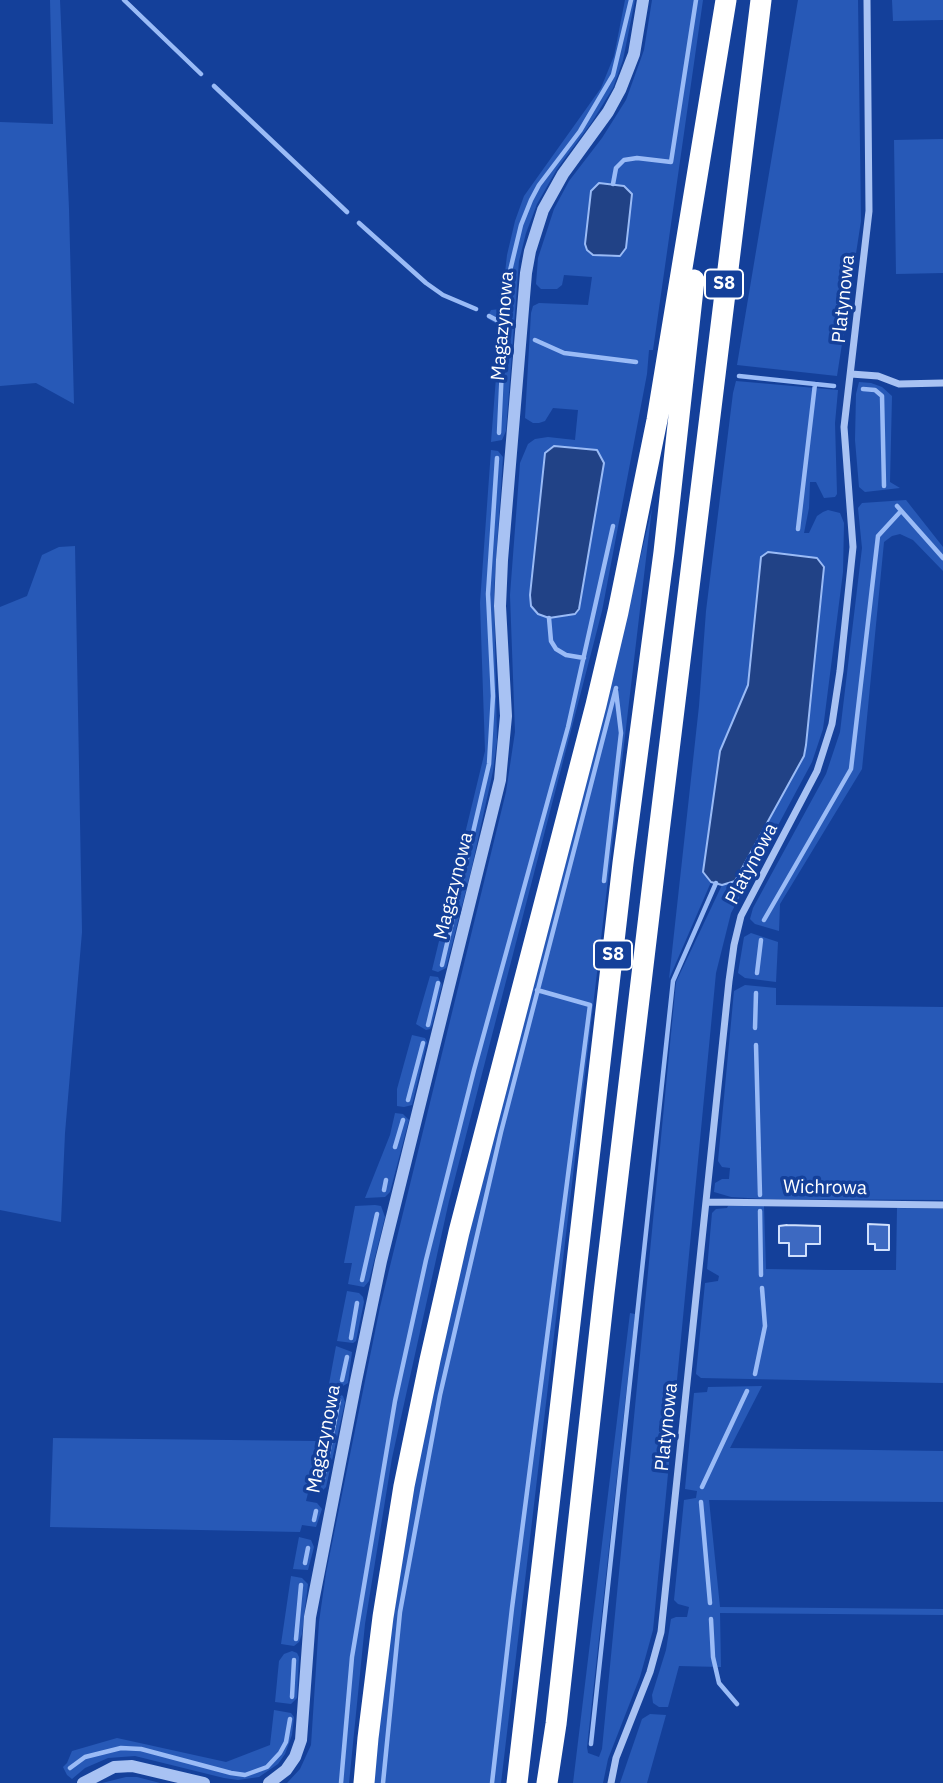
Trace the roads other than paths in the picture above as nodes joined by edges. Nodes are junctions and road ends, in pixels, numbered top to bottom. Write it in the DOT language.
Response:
graph roads {
  1 [pos="643,0"];
  2 [pos="726,0"];
  3 [pos="761,0"];
  4 [pos="867,0"];
  5 [pos="707,128"];
  6 [pos="851,374"];
  7 [pos="943,383"];
  8 [pos="706,1202"];
  9 [pos="943,1205"];
  10 [pos="556,1724"];
  11 [pos="83,1783"];
  12 [pos="204,1783"];
  13 [pos="269,1783"];
  14 [pos="364,1783"];
  15 [pos="517,1783"];
  16 [pos="547,1783"];
  17 [pos="553,1783"];
  18 [pos="611,1783"];
  1 -- 13 [label="street, Magazynowa"];
  2 -- 5 [label="highway, S8"];
  3 -- 10 [label="highway, S8"];
  4 -- 6 [label="street, Platynowa"];
  5 -- 14 [label="highway"];
  5 -- 15 [label="highway, S8"];
  6 -- 7 [label="street"];
  6 -- 8 [label="street, Platynowa"];
  8 -- 9 [label="street, Wichrowa"];
  8 -- 18 [label="street, Platynowa"];
  10 -- 16 [label="highway, S8"];
  10 -- 17 [label="highway"];
  11 -- 12 [label="street"];
}
